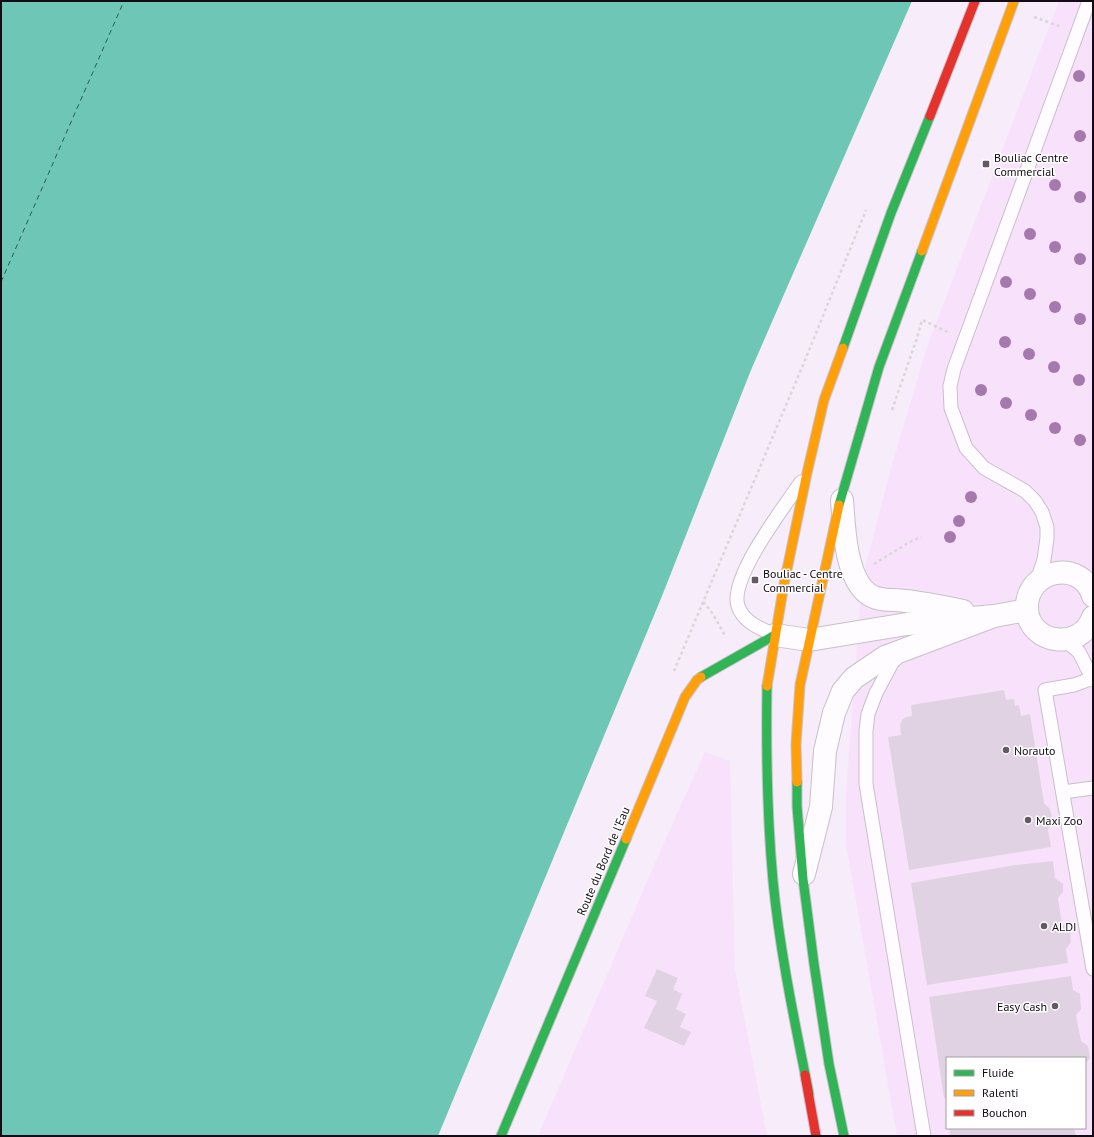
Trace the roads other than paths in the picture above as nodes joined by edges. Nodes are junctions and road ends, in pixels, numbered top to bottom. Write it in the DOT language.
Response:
graph roads {
  1 [pos="975,1"];
  2 [pos="1014,1"];
  3 [pos="1089,1"];
  4 [pos="807,472"];
  5 [pos="842,492"];
  6 [pos="1036,583"];
  7 [pos="1093,596"];
  8 [pos="1027,610"];
  9 [pos="994,616"];
  10 [pos="1093,617"];
  11 [pos="775,635"];
  12 [pos="809,640"];
  13 [pos="1065,640"];
  14 [pos="905,649"];
  15 [pos="1093,679"];
  16 [pos="1093,788"];
  17 [pos="1063,792"];
  18 [pos="803,879"];
  19 [pos="1093,969"];
  20 [pos="501,1136"];
  21 [pos="817,1136"];
  22 [pos="844,1136"];
  23 [pos="924,1136"];
  1 -- 4 [label="main road"];
  2 -- 5 [label="main road"];
  3 -- 6 [label="lane"];
  4 -- 11 [label="main road"];
  4 -- 11 [label="lane"];
  5 -- 9 [label="street"];
  5 -- 12 [label="main road"];
  6 -- 7 [label="street"];
  6 -- 8 [label="street"];
  8 -- 9 [label="street"];
  8 -- 13 [label="street"];
  9 -- 12 [label="street"];
  9 -- 14 [label="street"];
  10 -- 13 [label="street"];
  11 -- 12 [label="street"];
  11 -- 20 [label="main road, Route du Bord de l'Eau"];
  11 -- 21 [label="main road"];
  12 -- 18 [label="main road"];
  13 -- 15 [label="lane"];
  14 -- 18 [label="street"];
  14 -- 23 [label="lane"];
  15 -- 17 [label="lane"];
  16 -- 17 [label="lane"];
  17 -- 19 [label="lane"];
  18 -- 22 [label="main road"];
}
